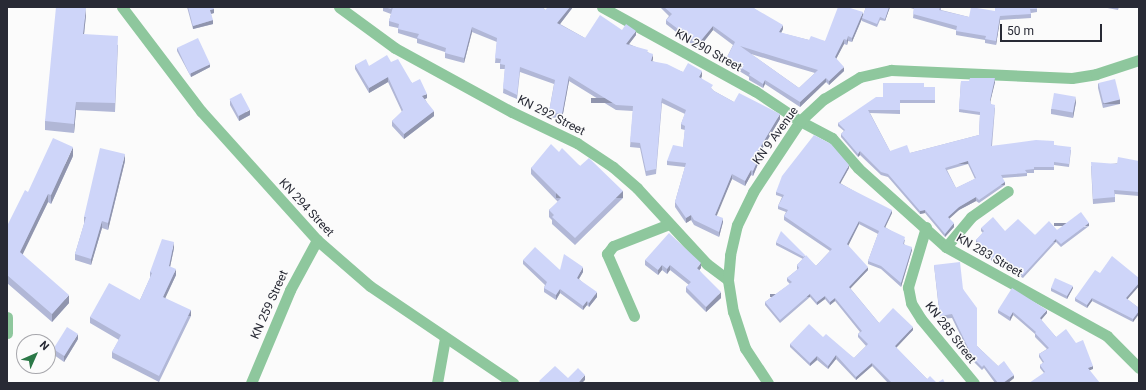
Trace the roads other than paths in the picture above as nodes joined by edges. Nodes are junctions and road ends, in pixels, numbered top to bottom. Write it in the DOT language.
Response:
graph roads {
  1 [pos="122,7"];
  2 [pos="339,7"];
  3 [pos="602,7"];
  4 [pos="1139,60"];
  5 [pos="800,121"];
  6 [pos="1008,191"];
  7 [pos="669,224"];
  8 [pos="926,227"];
  9 [pos="317,240"];
  10 [pos="946,247"];
  11 [pos="728,280"];
  12 [pos="634,316"];
  13 [pos="7,317"];
  14 [pos="7,333"];
  15 [pos="445,338"];
  16 [pos="1139,368"];
  17 [pos="251,383"];
  18 [pos="437,383"];
  19 [pos="513,383"];
  20 [pos="768,383"];
  21 [pos="974,383"];
  1 -- 9 [label="street, KN 294 Street"];
  2 -- 7 [label="street, KN 292 Street"];
  3 -- 5 [label="street, KN 290 Street"];
  4 -- 5 [label="street, KN 9 Avenue"];
  5 -- 8 [label="street, KN 283 Street"];
  5 -- 11 [label="street, KN 9 Avenue"];
  6 -- 10 [label="street"];
  7 -- 11 [label="street, KN 292 Street"];
  7 -- 12 [label="street"];
  8 -- 10 [label="street, KN 283 Street"];
  8 -- 21 [label="street, KN 285 Street"];
  9 -- 15 [label="street, KN 294 Street"];
  9 -- 17 [label="street, KN 259 Street"];
  10 -- 16 [label="street, KN 283 Street"];
  11 -- 20 [label="street, KN 9 Avenue"];
  13 -- 14 [label="street"];
  15 -- 18 [label="street"];
  15 -- 19 [label="street, KN 294 Street"];
}
